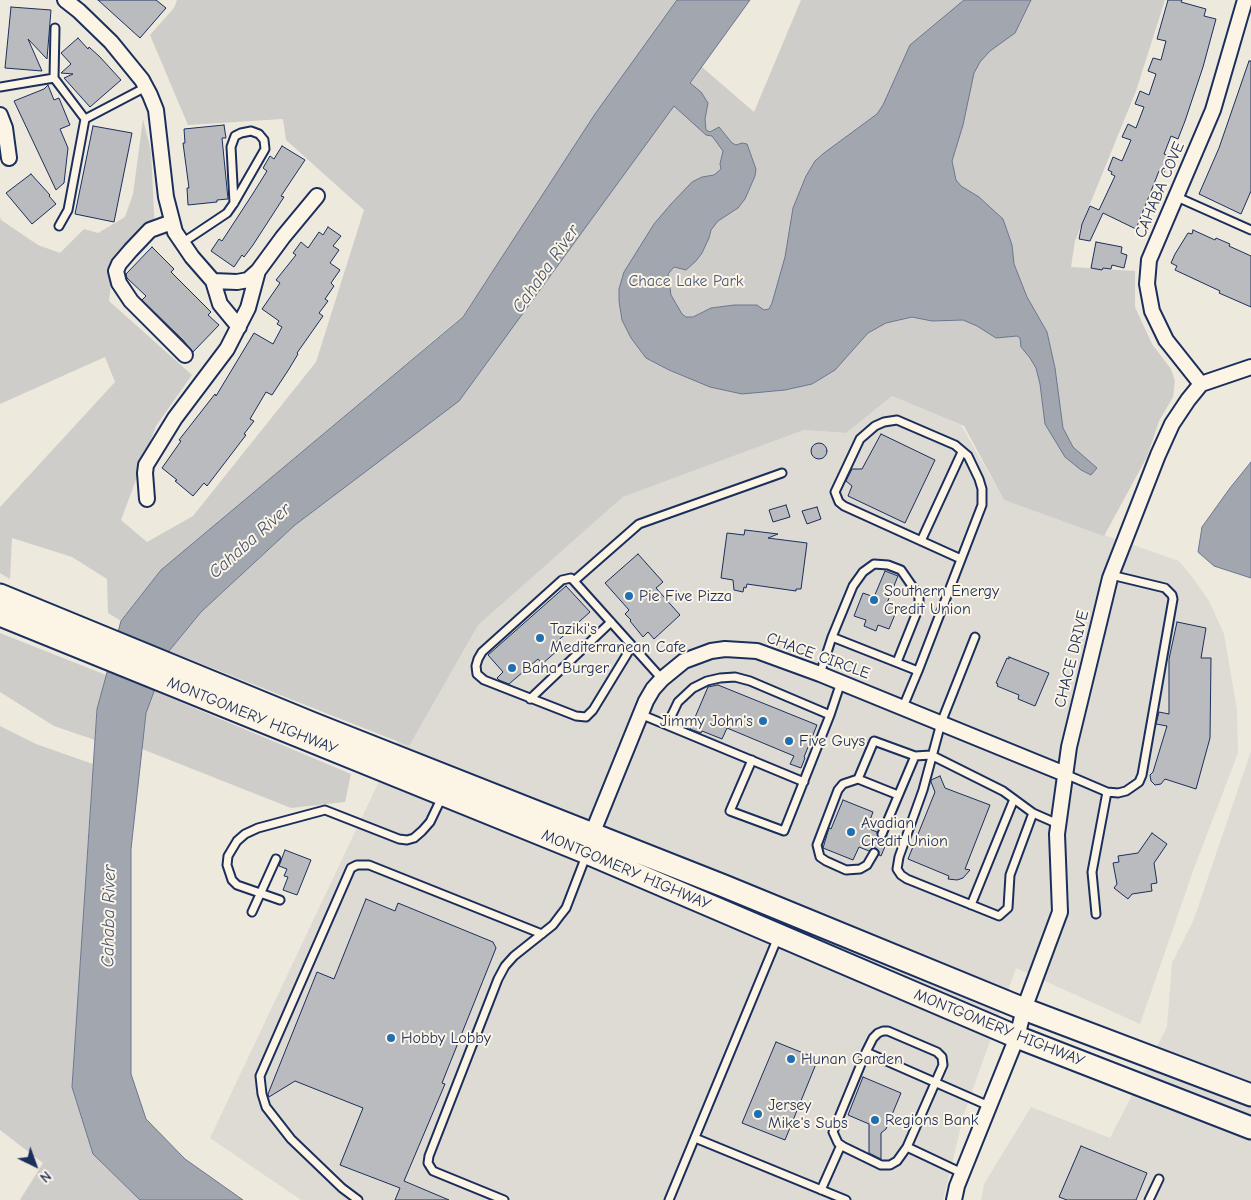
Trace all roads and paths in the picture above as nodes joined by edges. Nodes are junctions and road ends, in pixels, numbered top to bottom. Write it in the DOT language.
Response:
graph roads {
  1 [pos="65,0"];
  2 [pos="1245,0"];
  3 [pos="55,28"];
  4 [pos="54,78"];
  5 [pos="0,86"];
  6 [pos="146,87"];
  7 [pos="0,115"];
  8 [pos="85,119"];
  9 [pos="9,158"];
  10 [pos="317,196"];
  11 [pos="1177,197"];
  12 [pos="234,203"];
  13 [pos="172,222"];
  14 [pos="59,226"];
  15 [pos="1251,230"];
  16 [pos="182,243"];
  17 [pos="258,271"];
  18 [pos="213,281"];
  19 [pos="239,327"];
  20 [pos="185,356"];
  21 [pos="1251,367"];
  22 [pos="1201,384"];
  23 [pos="962,452"];
  24 [pos="782,473"];
  25 [pos="146,499"];
  26 [pos="921,541"];
  27 [pos="961,559"];
  28 [pos="1111,575"];
  29 [pos="574,581"];
  30 [pos="0,595"];
  31 [pos="0,615"];
  32 [pos="611,622"];
  33 [pos="64,631"];
  34 [pos="832,637"];
  35 [pos="975,637"];
  36 [pos="632,646"];
  37 [pos="897,662"];
  38 [pos="918,671"];
  39 [pos="820,674"];
  40 [pos="662,679"];
  41 [pos="840,682"];
  42 [pos="530,698"];
  43 [pos="903,707"];
  44 [pos="640,714"];
  45 [pos="830,715"];
  46 [pos="941,723"];
  47 [pos="667,725"];
  48 [pos="311,731"];
  49 [pos="915,756"];
  50 [pos="931,756"];
  51 [pos="752,760"];
  52 [pos="1065,774"];
  53 [pos="858,779"];
  54 [pos="804,782"];
  55 [pos="1107,792"];
  56 [pos="444,794"];
  57 [pos="898,795"];
  58 [pos="1014,799"];
  59 [pos="1033,813"];
  60 [pos="1058,824"];
  61 [pos="882,834"];
  62 [pos="590,843"];
  63 [pos="874,853"];
  64 [pos="276,859"];
  65 [pos="260,894"];
  66 [pos="280,900"];
  67 [pos="971,905"];
  68 [pos="252,912"];
  69 [pos="1096,914"];
  70 [pos="542,934"];
  71 [pos="779,935"];
  72 [pos="1024,1009"];
  73 [pos="1017,1037"];
  74 [pos="866,1052"];
  75 [pos="936,1082"];
  76 [pos="1251,1095"];
  77 [pos="990,1106"];
  78 [pos="1251,1128"];
  79 [pos="695,1138"];
  80 [pos="840,1145"];
  81 [pos="907,1147"];
  82 [pos="962,1173"];
  83 [pos="1159,1179"];
  84 [pos="821,1190"];
  85 [pos="955,1199"];
  86 [pos="358,1200"];
  87 [pos="504,1200"];
  88 [pos="669,1200"];
  89 [pos="846,1200"];
  90 [pos="1149,1200"];
  1 -- 6 [label="street"];
  2 -- 11 [label="street, CAHABA COVE"];
  3 -- 4 [label="lane"];
  4 -- 5 [label="lane"];
  4 -- 8 [label="lane"];
  6 -- 8 [label="lane"];
  6 -- 13 [label="street"];
  7 -- 9 [label="street"];
  8 -- 14 [label="lane"];
  10 -- 17 [label="street"];
  11 -- 15 [label="lane"];
  11 -- 22 [label="street, CAHABA COVE"];
  12 -- 12 [label="lane"];
  12 -- 16 [label="lane"];
  13 -- 16 [label="street"];
  13 -- 20 [label="street"];
  16 -- 18 [label="street"];
  17 -- 18 [label="street"];
  17 -- 19 [label="street"];
  18 -- 19 [label="street"];
  19 -- 25 [label="street"];
  21 -- 22 [label="street"];
  22 -- 28 [label="street, CHACE DRIVE"];
  23 -- 26 [label="lane"];
  23 -- 26 [label="lane"];
  23 -- 27 [label="lane"];
  24 -- 29 [label="lane"];
  26 -- 27 [label="lane"];
  27 -- 38 [label="lane"];
  28 -- 52 [label="street, CHACE DRIVE"];
  28 -- 55 [label="lane"];
  29 -- 32 [label="lane"];
  29 -- 42 [label="lane"];
  30 -- 33 [label="main road, MONTGOMERY HIGHWAY"];
  31 -- 33 [label="main road, MONTGOMERY HIGHWAY"];
  32 -- 36 [label="lane"];
  32 -- 42 [label="lane"];
  33 -- 48 [label="main road, MONTGOMERY HIGHWAY"];
  34 -- 37 [label="lane"];
  34 -- 37 [label="lane"];
  34 -- 39 [label="lane"];
  35 -- 46 [label="lane"];
  36 -- 40 [label="lane"];
  36 -- 42 [label="lane"];
  37 -- 38 [label="lane"];
  38 -- 43 [label="lane"];
  39 -- 40 [label="street, CHACE CIRCLE"];
  39 -- 41 [label="street, CHACE CIRCLE"];
  40 -- 44 [label="street, CHACE CIRCLE"];
  41 -- 43 [label="street, CHACE CIRCLE"];
  41 -- 45 [label="lane"];
  43 -- 46 [label="street, CHACE CIRCLE"];
  44 -- 47 [label="lane"];
  44 -- 62 [label="street, CHACE CIRCLE"];
  45 -- 47 [label="lane"];
  45 -- 54 [label="lane"];
  46 -- 50 [label="lane"];
  46 -- 52 [label="street, CHACE CIRCLE"];
  47 -- 51 [label="lane"];
  48 -- 56 [label="main road, MONTGOMERY HIGHWAY"];
  48 -- 62 [label="main road, MONTGOMERY HIGHWAY"];
  49 -- 50 [label="lane"];
  49 -- 53 [label="lane"];
  49 -- 57 [label="lane"];
  50 -- 58 [label="lane"];
  50 -- 67 [label="lane"];
  51 -- 54 [label="lane"];
  51 -- 54 [label="lane"];
  52 -- 55 [label="lane"];
  52 -- 60 [label="street, CHACE DRIVE"];
  53 -- 57 [label="lane"];
  53 -- 63 [label="lane"];
  55 -- 69 [label="lane"];
  56 -- 62 [label="main road, MONTGOMERY HIGHWAY"];
  56 -- 65 [label="lane"];
  57 -- 61 [label="lane"];
  58 -- 59 [label="lane"];
  58 -- 67 [label="lane"];
  59 -- 60 [label="lane"];
  59 -- 67 [label="lane"];
  60 -- 72 [label="street, CHACE DRIVE"];
  62 -- 70 [label="lane"];
  62 -- 71 [label="main road, MONTGOMERY HIGHWAY"];
  62 -- 72 [label="main road, MONTGOMERY HIGHWAY"];
  64 -- 65 [label="lane"];
  65 -- 66 [label="lane"];
  65 -- 68 [label="lane"];
  70 -- 86 [label="lane"];
  70 -- 87 [label="lane"];
  71 -- 73 [label="main road, MONTGOMERY HIGHWAY"];
  71 -- 79 [label="lane"];
  72 -- 73 [label="street, CHACE DRIVE"];
  72 -- 76 [label="main road, MONTGOMERY HIGHWAY"];
  73 -- 77 [label="street, CHACE DRIVE"];
  73 -- 78 [label="main road, MONTGOMERY HIGHWAY"];
  74 -- 75 [label="lane"];
  74 -- 75 [label="lane"];
  74 -- 80 [label="lane"];
  75 -- 77 [label="lane"];
  75 -- 81 [label="lane"];
  77 -- 82 [label="street, CHACE DRIVE"];
  79 -- 84 [label="lane"];
  79 -- 88 [label="lane"];
  80 -- 81 [label="lane"];
  80 -- 84 [label="lane"];
  81 -- 82 [label="lane"];
  82 -- 85 [label="street, CHACE DRIVE"];
  83 -- 90 [label="lane"];
  84 -- 89 [label="lane"];
}
